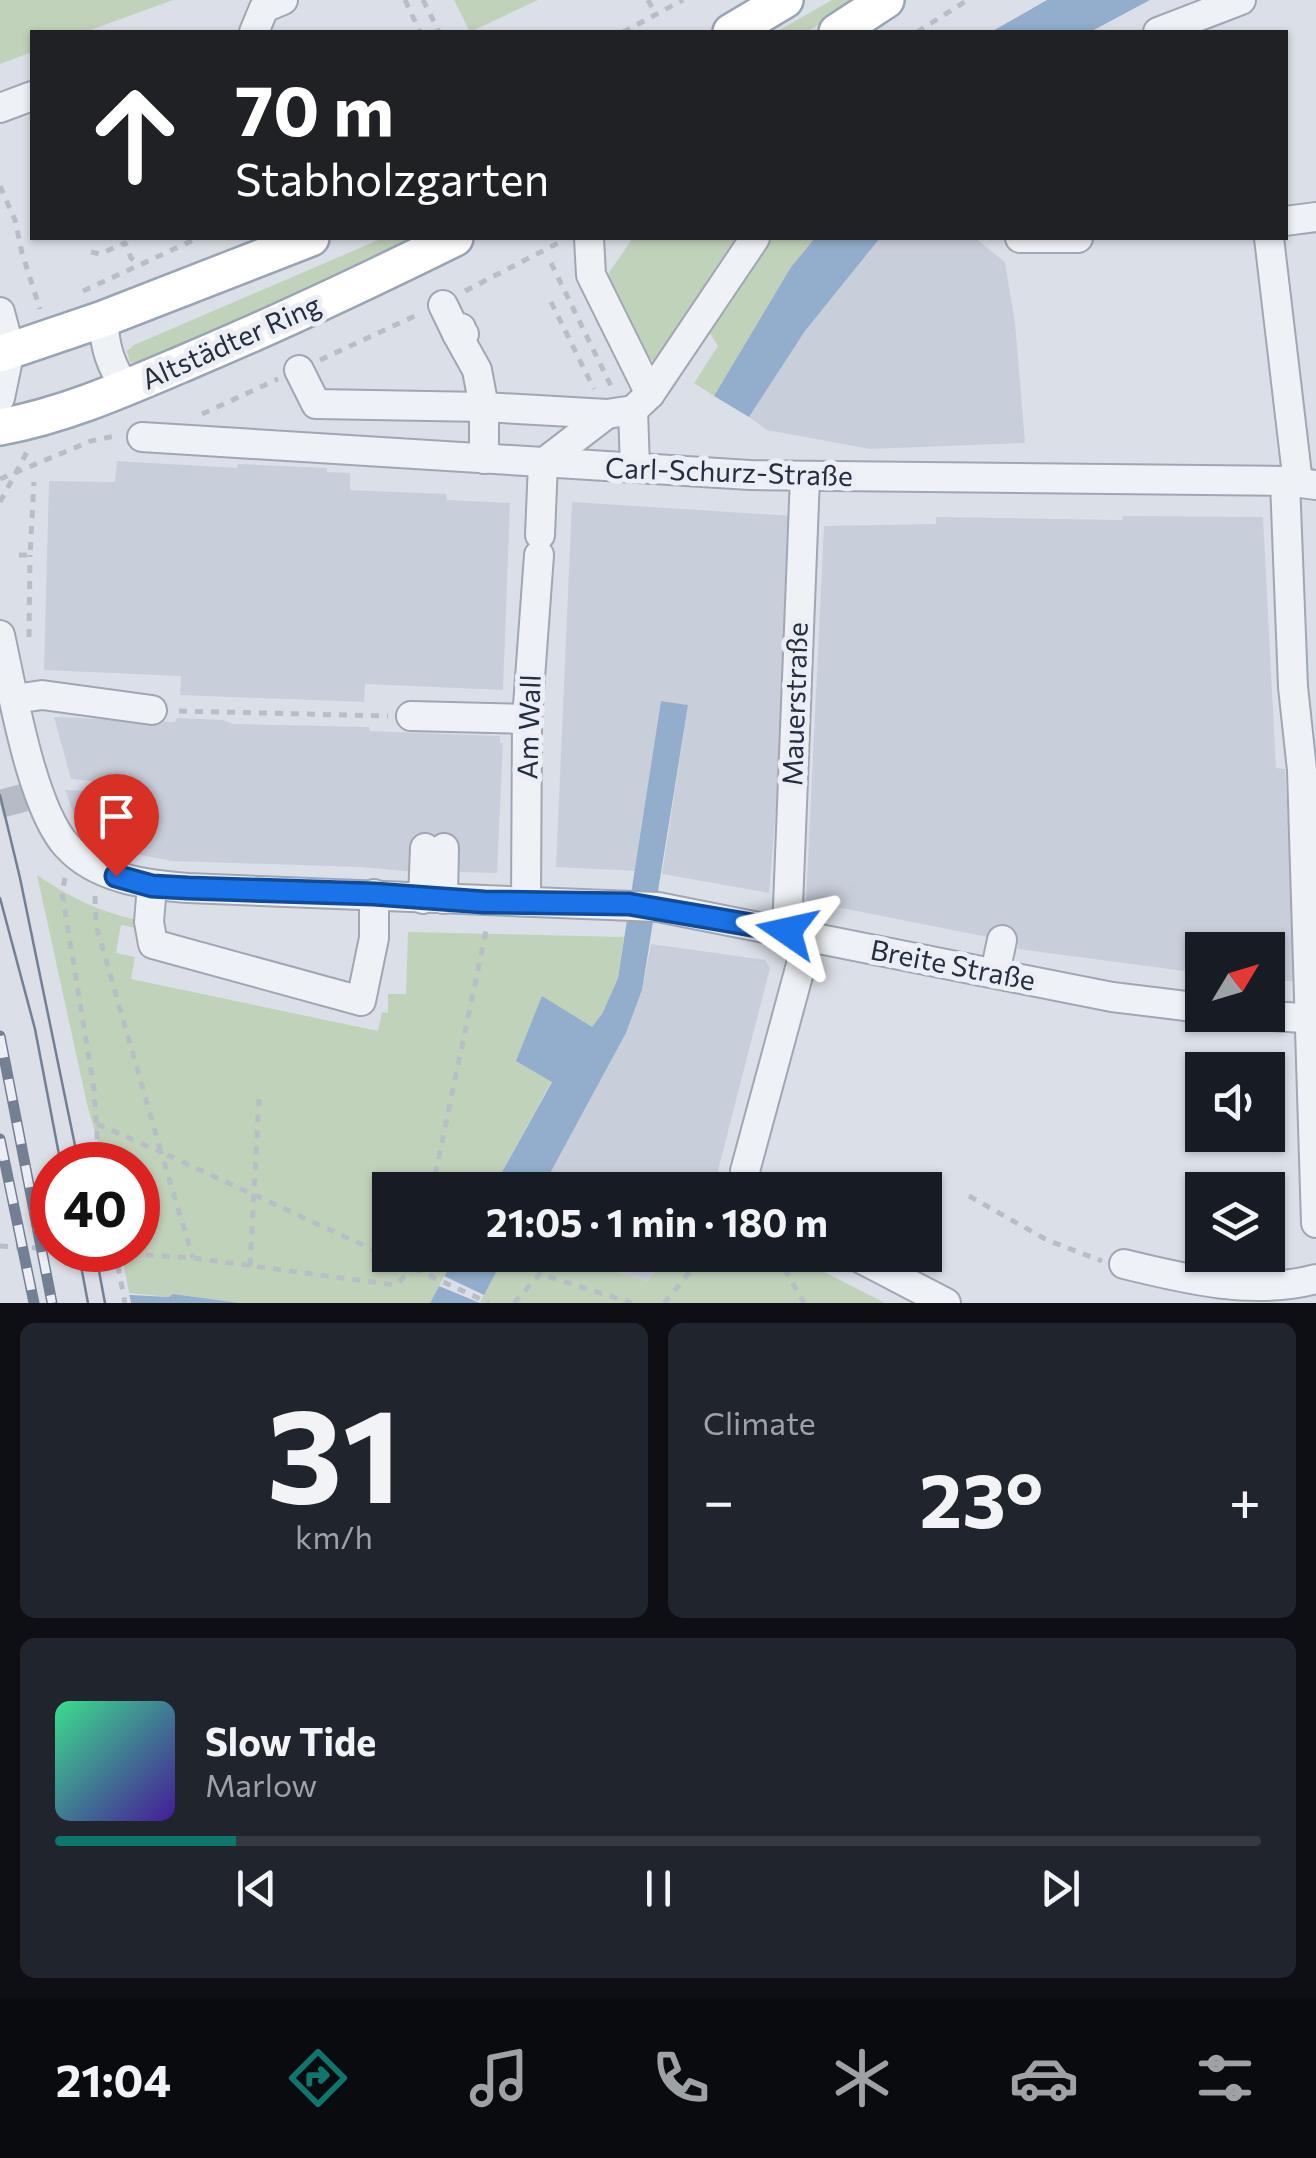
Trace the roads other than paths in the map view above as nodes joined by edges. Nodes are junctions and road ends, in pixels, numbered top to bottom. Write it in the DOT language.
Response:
graph roads {
  1 [pos="282,0"];
  2 [pos="786,0"];
  3 [pos="886,0"];
  4 [pos="1241,0"];
  5 [pos="255,30"];
  6 [pos="734,30"];
  7 [pos="840,30"];
  8 [pos="1163,30"];
  9 [pos="30,97"];
  10 [pos="0,108"];
  11 [pos="1316,216"];
  12 [pos="1288,221"];
  13 [pos="305,240"];
  14 [pos="451,240"];
  15 [pos="589,240"];
  16 [pos="753,240"];
  17 [pos="1269,240"];
  18 [pos="450,300"];
  19 [pos="92,306"];
  20 [pos="0,312"];
  21 [pos="5,352"];
  22 [pos="299,370"];
  23 [pos="126,388"];
  24 [pos="0,398"];
  25 [pos="626,402"];
  26 [pos="484,407"];
  27 [pos="0,427"];
  28 [pos="142,437"];
  29 [pos="484,459"];
  30 [pos="543,463"];
  31 [pos="635,468"];
  32 [pos="805,477"];
  33 [pos="1300,483"];
  34 [pos="0,635"];
  35 [pos="1304,688"];
  36 [pos="14,699"];
  37 [pos="152,710"];
  38 [pos="528,718"];
  39 [pos="424,723"];
  40 [pos="435,848"];
  41 [pos="152,886"];
  42 [pos="374,894"];
  43 [pos="433,899"];
  44 [pos="526,900"];
  45 [pos="798,933"];
  46 [pos="1002,940"];
  47 [pos="995,973"];
  48 [pos="1185,1006"];
  49 [pos="1285,1017"];
  50 [pos="1312,1019"];
  51 [pos="746,1172"];
  52 [pos="1316,1223"];
  53 [pos="1124,1264"];
  54 [pos="887,1272"];
  55 [pos="1316,1279"];
  56 [pos="946,1303"];
  1 -- 5 [label="street"];
  2 -- 6 [label="main road"];
  3 -- 7 [label="main road"];
  4 -- 8 [label="street"];
  9 -- 10 [label="street"];
  11 -- 12 [label="street"];
  13 -- 19 [label="main road"];
  14 -- 23 [label="main road, Altstädter Ring"];
  15 -- 25 [label="street"];
  16 -- 25 [label="street"];
  17 -- 33 [label="street"];
  18 -- 26 [label="street"];
  19 -- 21 [label="main road"];
  19 -- 23 [label="street"];
  20 -- 21 [label="street"];
  21 -- 24 [label="street"];
  22 -- 26 [label="street"];
  23 -- 27 [label="main road, Altstädter Ring"];
  25 -- 26 [label="street"];
  25 -- 30 [label="street"];
  25 -- 31 [label="street"];
  26 -- 29 [label="street"];
  28 -- 29 [label="street, Carl-Schurz-Straße"];
  29 -- 30 [label="street, Carl-Schurz-Straße"];
  30 -- 31 [label="street, Carl-Schurz-Straße"];
  30 -- 38 [label="street, Am Wall"];
  31 -- 32 [label="street, Carl-Schurz-Straße"];
  32 -- 33 [label="street, Carl-Schurz-Straße"];
  32 -- 45 [label="street, Mauerstraße"];
  33 -- 35 [label="street"];
  34 -- 36 [label="street"];
  35 -- 50 [label="street"];
  36 -- 37 [label="street"];
  36 -- 41 [label="street, Breite Straße"];
  38 -- 39 [label="street"];
  38 -- 44 [label="street, Am Wall"];
  40 -- 43 [label="street"];
  41 -- 42 [label="street, Breite Straße"];
  41 -- 42 [label="street"];
  42 -- 43 [label="street, Breite Straße"];
  43 -- 44 [label="street, Breite Straße"];
  44 -- 45 [label="street, Breite Straße"];
  45 -- 47 [label="street, Breite Straße"];
  45 -- 51 [label="street, Mauerstraße"];
  46 -- 47 [label="street"];
  47 -- 48 [label="street, Breite Straße"];
  49 -- 50 [label="street"];
  50 -- 52 [label="street"];
  53 -- 55 [label="street"];
  54 -- 56 [label="street"];
}
